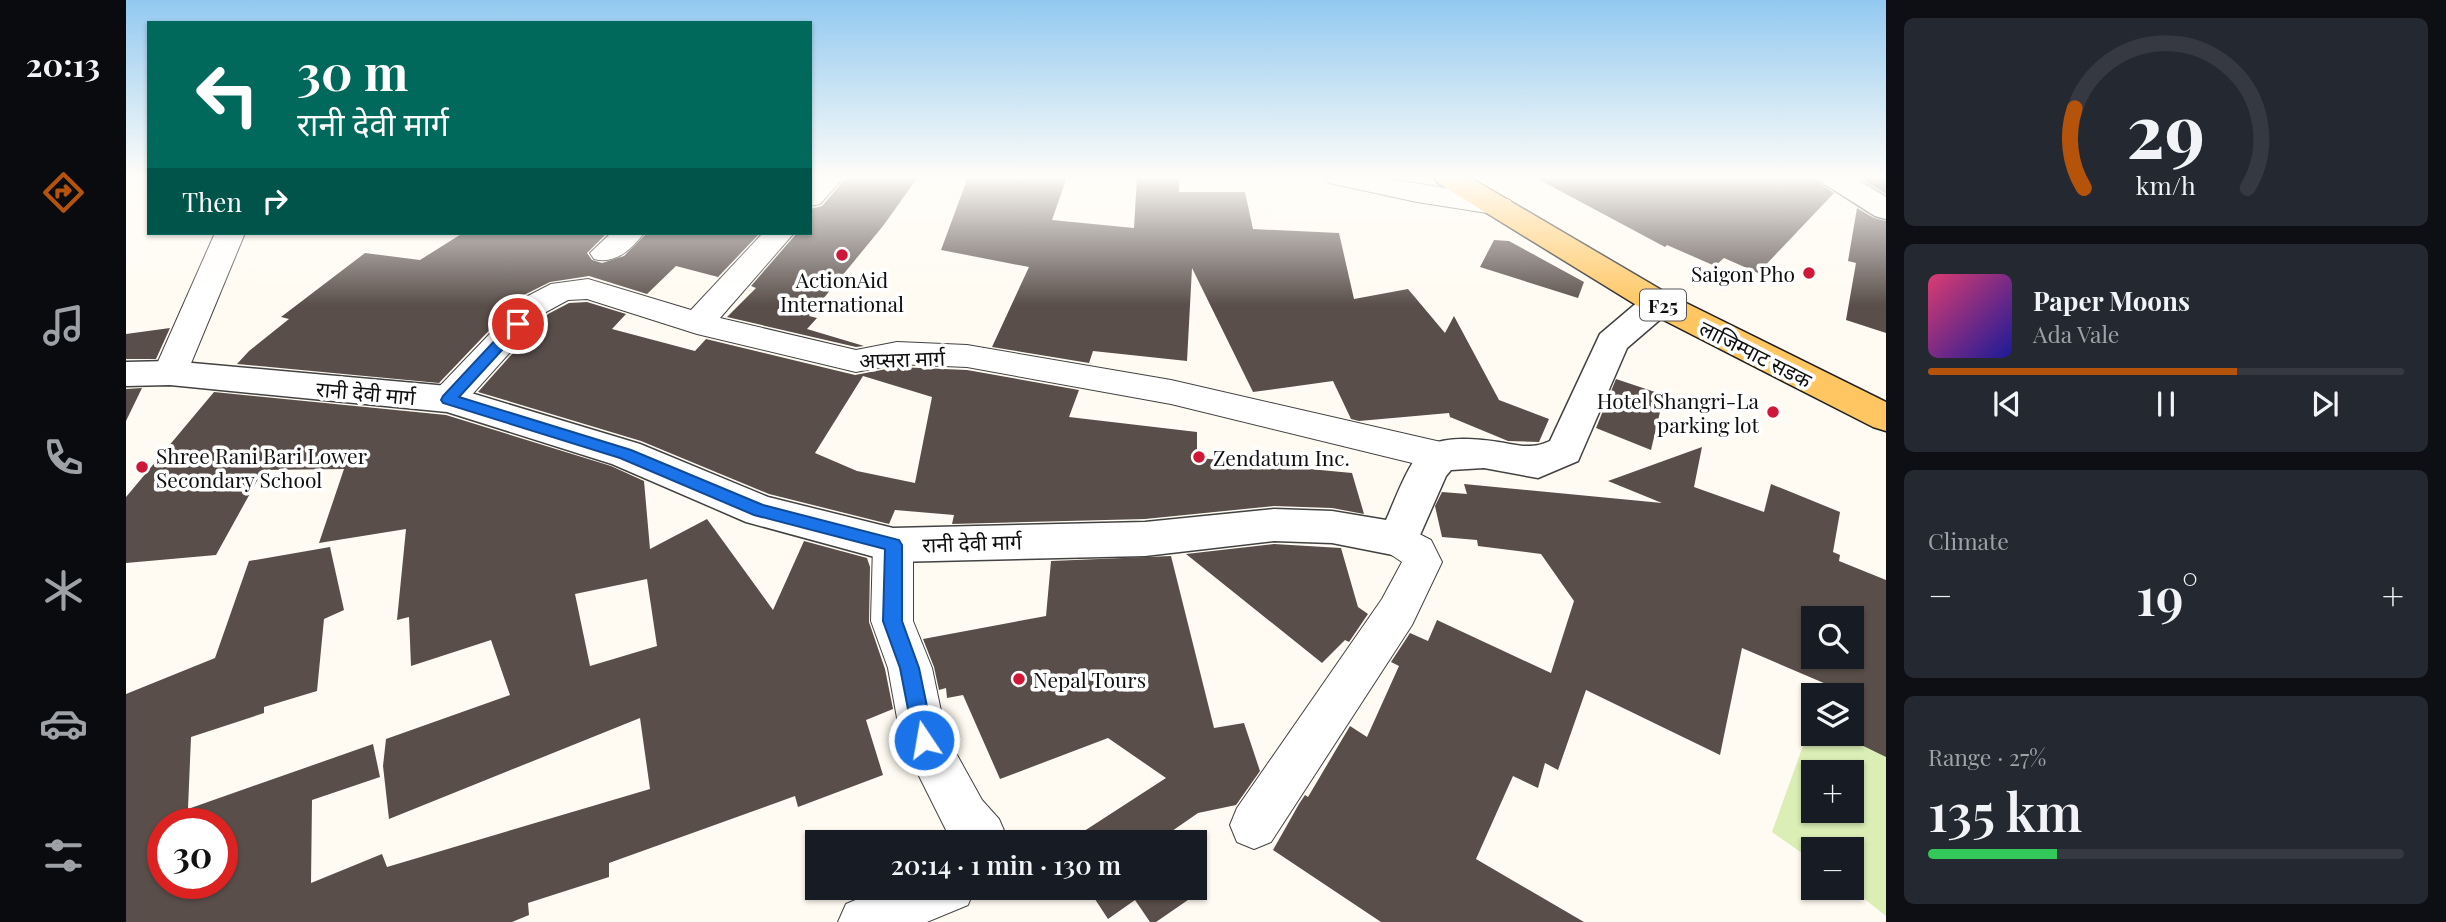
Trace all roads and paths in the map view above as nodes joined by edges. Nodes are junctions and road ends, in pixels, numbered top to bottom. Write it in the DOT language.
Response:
graph roads {
  1 [pos="1523,220"];
  2 [pos="229,235"];
  3 [pos="627,235"];
  4 [pos="777,235"];
  5 [pos="605,253"];
  6 [pos="1658,303"];
  7 [pos="697,323"];
  8 [pos="170,373"];
  9 [pos="126,374"];
  10 [pos="448,400"];
  11 [pos="1886,418"];
  12 [pos="1441,456"];
  13 [pos="1398,539"];
  14 [pos="893,545"];
  15 [pos="1254,825"];
  16 [pos="977,830"];
  17 [pos="918,900"];
  18 [pos="864,922"];
  1 -- 6 [label="main road, लाजिम्पाट सडक / F25"];
  2 -- 8 [label="street"];
  3 -- 5 [label="street"];
  4 -- 7 [label="street"];
  6 -- 11 [label="main road, लाजिम्पाट सडक / F25"];
  6 -- 12 [label="street"];
  7 -- 10 [label="street, अप्सरा मार्ग"];
  7 -- 12 [label="street, अप्सरा मार्ग"];
  8 -- 9 [label="street, रानी देवी मार्ग"];
  8 -- 10 [label="street, रानी देवी मार्ग"];
  10 -- 14 [label="street, रानी देवी मार्ग"];
  12 -- 13 [label="street"];
  13 -- 14 [label="street, रानी देवी मार्ग"];
  13 -- 15 [label="street"];
  14 -- 16 [label="street"];
  17 -- 18 [label="street"];
}
